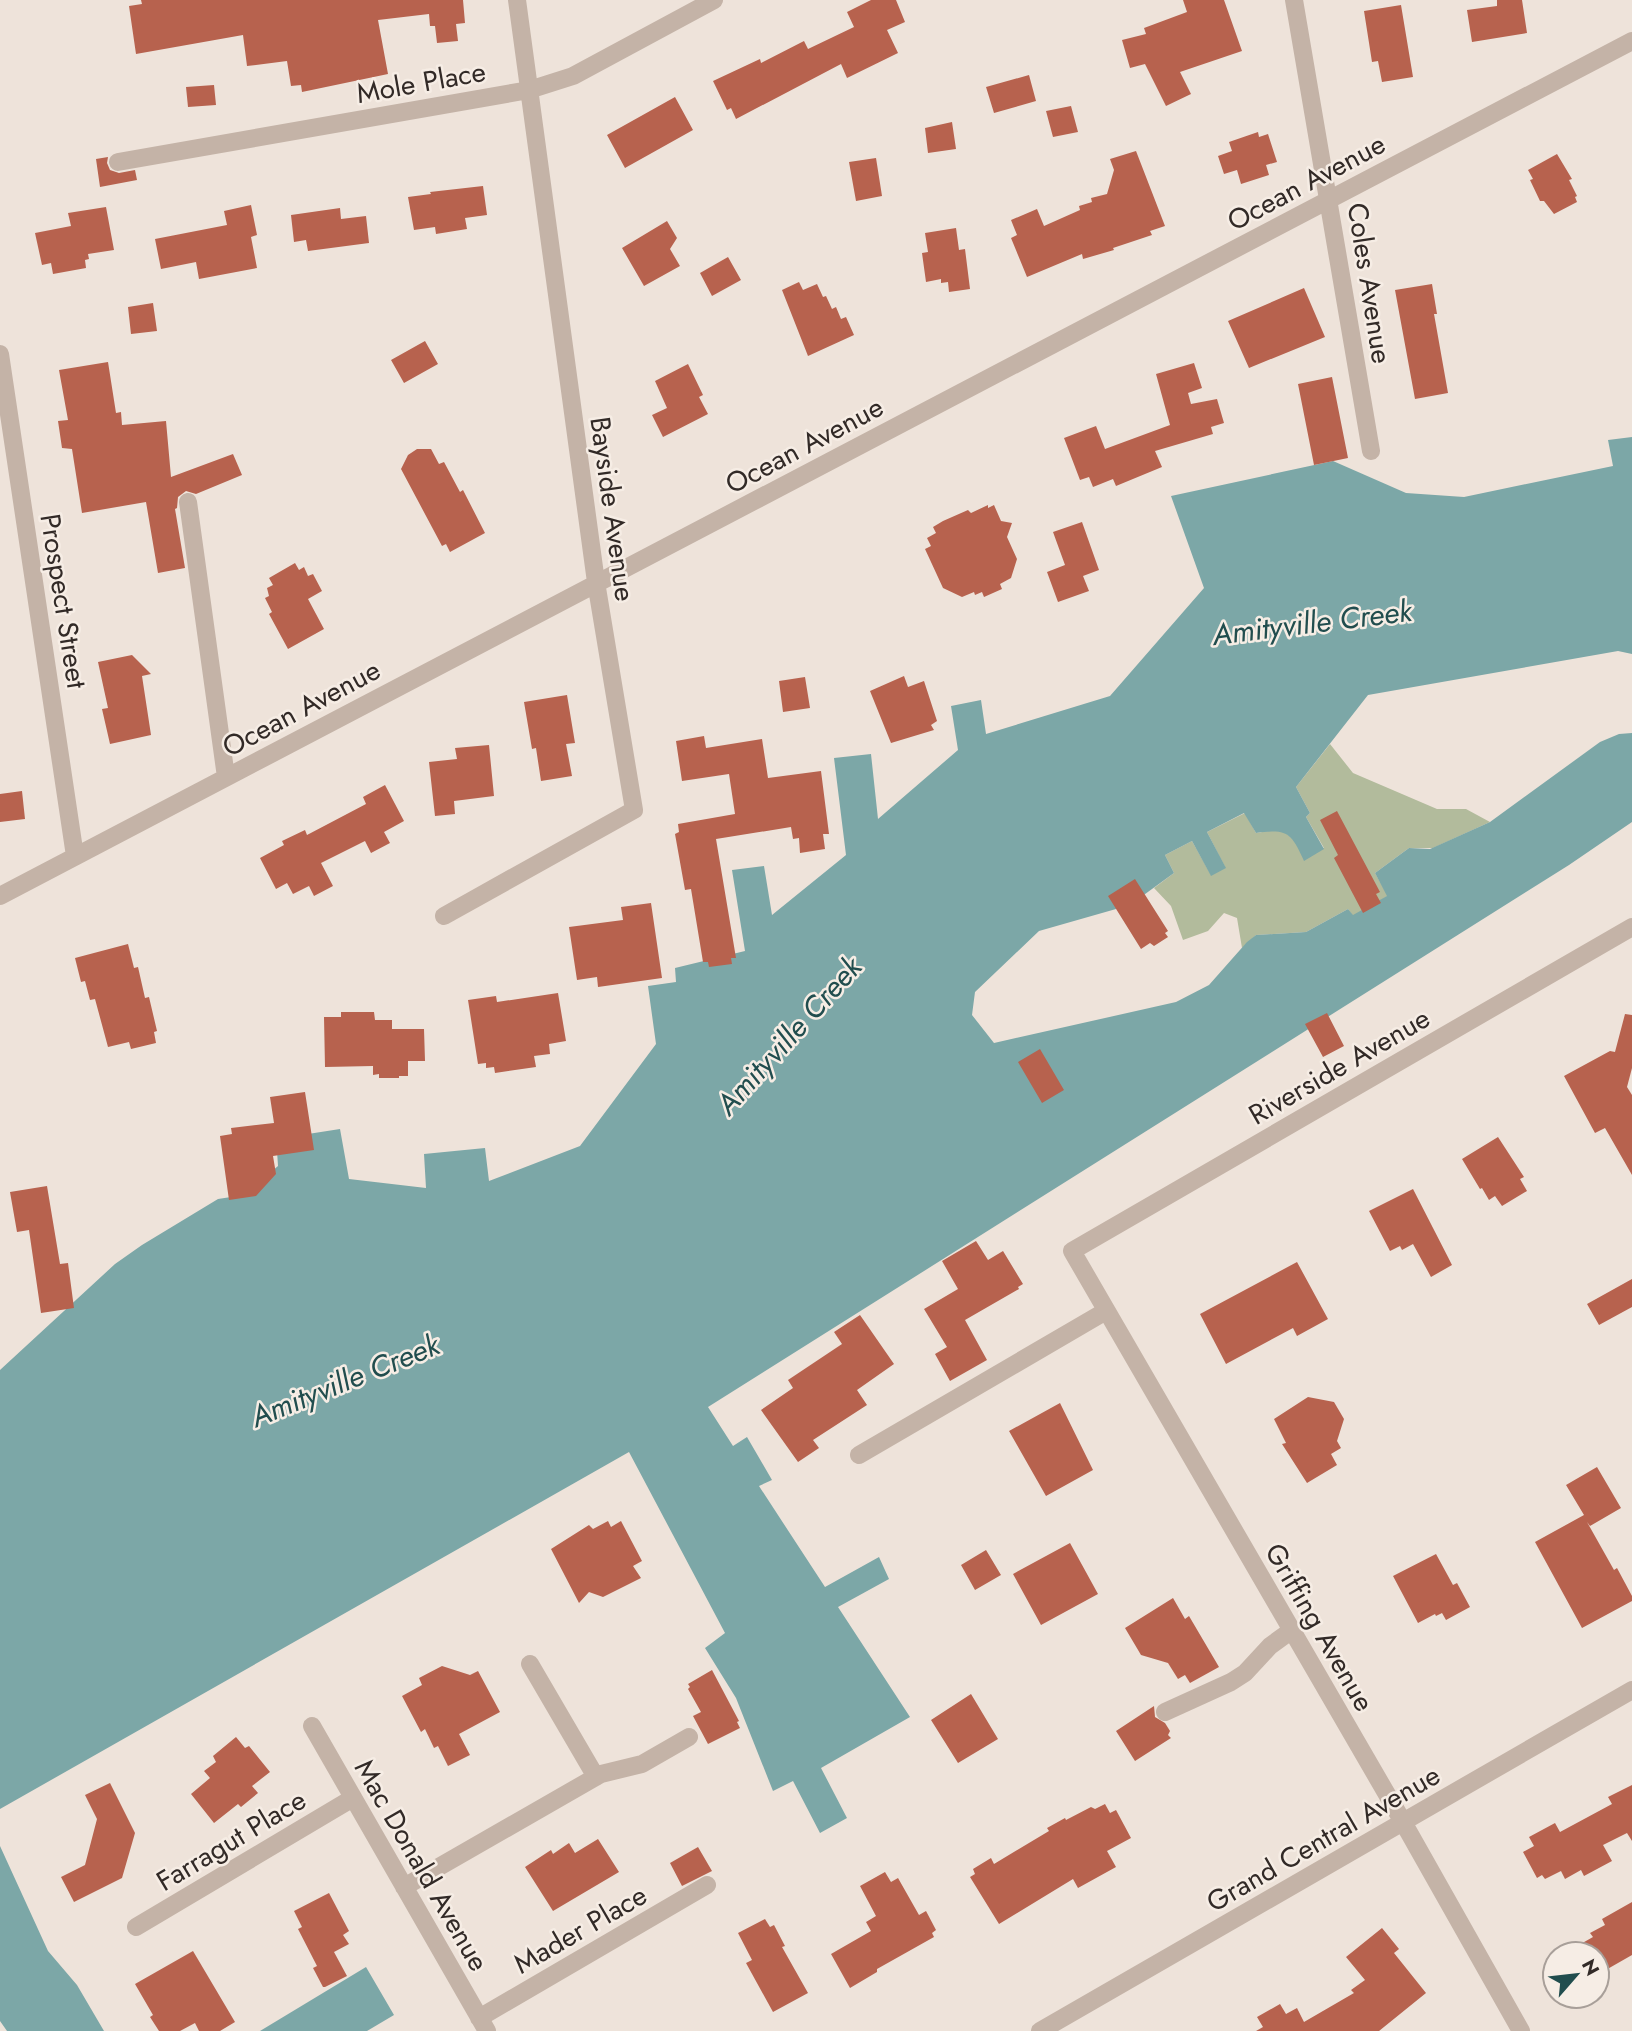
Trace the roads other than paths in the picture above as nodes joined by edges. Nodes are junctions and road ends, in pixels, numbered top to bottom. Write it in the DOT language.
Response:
graph roads {
  1 [pos="517,0"];
  2 [pos="714,0"];
  3 [pos="1294,0"];
  4 [pos="1632,41"];
  5 [pos="528,90"];
  6 [pos="118,162"];
  7 [pos="1330,200"];
  8 [pos="0,354"];
  9 [pos="1371,451"];
  10 [pos="188,502"];
  11 [pos="596,582"];
  12 [pos="226,777"];
  13 [pos="75,856"];
  14 [pos="0,896"];
  15 [pos="444,916"];
  16 [pos="1632,927"];
  17 [pos="1072,1251"];
  18 [pos="1106,1311"];
  19 [pos="859,1455"];
  20 [pos="1292,1630"];
  21 [pos="530,1664"];
  22 [pos="1632,1690"];
  23 [pos="1165,1712"];
  24 [pos="312,1726"];
  25 [pos="689,1737"];
  26 [pos="596,1777"];
  27 [pos="353,1798"];
  28 [pos="1403,1822"];
  29 [pos="707,1885"];
  30 [pos="404,1886"];
  31 [pos="135,1927"];
  32 [pos="483,2024"];
  33 [pos="1040,2031"];
  34 [pos="1521,2031"];
  1 -- 5 [label="street, Bayside Avenue"];
  2 -- 5 [label="street, Mole Place"];
  3 -- 7 [label="street, Coles Avenue"];
  4 -- 7 [label="street, Ocean Avenue"];
  5 -- 6 [label="street, Mole Place"];
  5 -- 11 [label="street, Bayside Avenue"];
  7 -- 9 [label="street, Coles Avenue"];
  7 -- 11 [label="street, Ocean Avenue"];
  8 -- 13 [label="street, Prospect Street"];
  10 -- 12 [label="street"];
  11 -- 12 [label="street, Ocean Avenue"];
  11 -- 15 [label="street, Bayside Avenue"];
  12 -- 13 [label="street, Ocean Avenue"];
  13 -- 14 [label="street, Ocean Avenue"];
  16 -- 17 [label="street, Riverside Avenue"];
  17 -- 18 [label="street, Griffing Avenue"];
  18 -- 19 [label="street"];
  18 -- 20 [label="street, Griffing Avenue"];
  20 -- 23 [label="street"];
  20 -- 28 [label="street, Griffing Avenue"];
  21 -- 26 [label="street"];
  22 -- 28 [label="street, Grand Central Avenue"];
  24 -- 27 [label="street, Mac Donald Avenue"];
  25 -- 26 [label="street"];
  26 -- 30 [label="street"];
  27 -- 30 [label="street, Mac Donald Avenue"];
  27 -- 31 [label="street, Farragut Place"];
  28 -- 33 [label="street, Grand Central Avenue"];
  28 -- 34 [label="street, Griffing Avenue"];
  29 -- 32 [label="street, Mader Place"];
  30 -- 32 [label="street, Mac Donald Avenue"];
}
